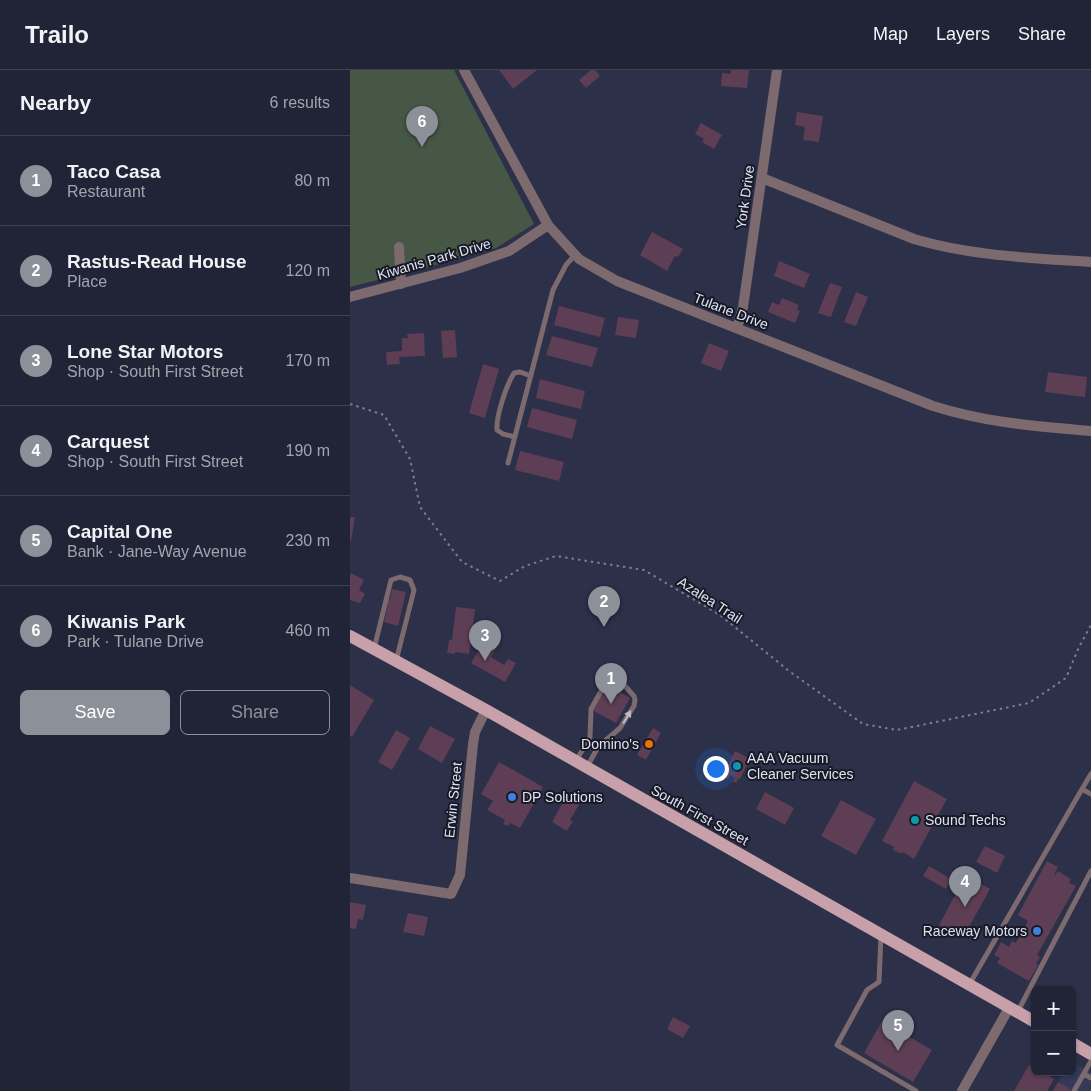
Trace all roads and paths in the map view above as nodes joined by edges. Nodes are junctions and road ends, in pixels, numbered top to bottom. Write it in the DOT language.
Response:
graph roads {
  1 [pos="464,70"];
  2 [pos="777,70"];
  3 [pos="762,178"];
  4 [pos="548,225"];
  5 [pos="399,247"];
  6 [pos="576,255"];
  7 [pos="1091,262"];
  8 [pos="401,284"];
  9 [pos="350,297"];
  10 [pos="737,328"];
  11 [pos="531,376"];
  12 [pos="350,404"];
  13 [pos="1091,430"];
  14 [pos="514,437"];
  15 [pos="508,463"];
  16 [pos="1091,625"];
  17 [pos="350,636"];
  18 [pos="374,649"];
  19 [pos="396,661"];
  20 [pos="486,710"];
  21 [pos="581,765"];
  22 [pos="1091,774"];
  23 [pos="1082,789"];
  24 [pos="1091,794"];
  25 [pos="1091,871"];
  26 [pos="350,878"];
  27 [pos="881,934"];
  28 [pos="969,985"];
  29 [pos="1013,1010"];
  30 [pos="1031,1020"];
  31 [pos="1076,1045"];
  32 [pos="1091,1054"];
  33 [pos="1091,1061"];
  34 [pos="1084,1074"];
  35 [pos="1091,1078"];
  36 [pos="916,1091"];
  37 [pos="962,1091"];
  38 [pos="1074,1091"];
  1 -- 4 [label="street, Tulane Drive"];
  2 -- 3 [label="street, York Drive"];
  3 -- 7 [label="street"];
  3 -- 10 [label="street, York Drive"];
  4 -- 6 [label="street, Tulane Drive"];
  4 -- 8 [label="street, Kiwanis Park Drive"];
  5 -- 8 [label="street"];
  6 -- 10 [label="street, Tulane Drive"];
  6 -- 11 [label="lane"];
  8 -- 9 [label="street, Kiwanis Park Drive"];
  10 -- 13 [label="street, Tulane Drive"];
  11 -- 14 [label="lane"];
  11 -- 14 [label="lane"];
  12 -- 16 [label="path, Azalea Trail"];
  14 -- 15 [label="lane"];
  17 -- 18 [label="main road, South First Street"];
  18 -- 19 [label="main road, South First Street"];
  18 -- 19 [label="lane"];
  19 -- 20 [label="main road, South First Street"];
  20 -- 21 [label="main road, South First Street"];
  20 -- 26 [label="street, Erwin Street"];
  21 -- 21 [label="lane, one-way"];
  21 -- 27 [label="main road, South First Street"];
  22 -- 23 [label="lane"];
  23 -- 24 [label="lane"];
  23 -- 28 [label="lane"];
  25 -- 29 [label="lane"];
  27 -- 28 [label="main road, South First Street"];
  27 -- 36 [label="lane"];
  28 -- 29 [label="main road, South First Street"];
  29 -- 30 [label="main road, South First Street"];
  29 -- 37 [label="street"];
  31 -- 32 [label="main road"];
  33 -- 34 [label="lane"];
  34 -- 35 [label="lane"];
  34 -- 38 [label="lane"];
}
